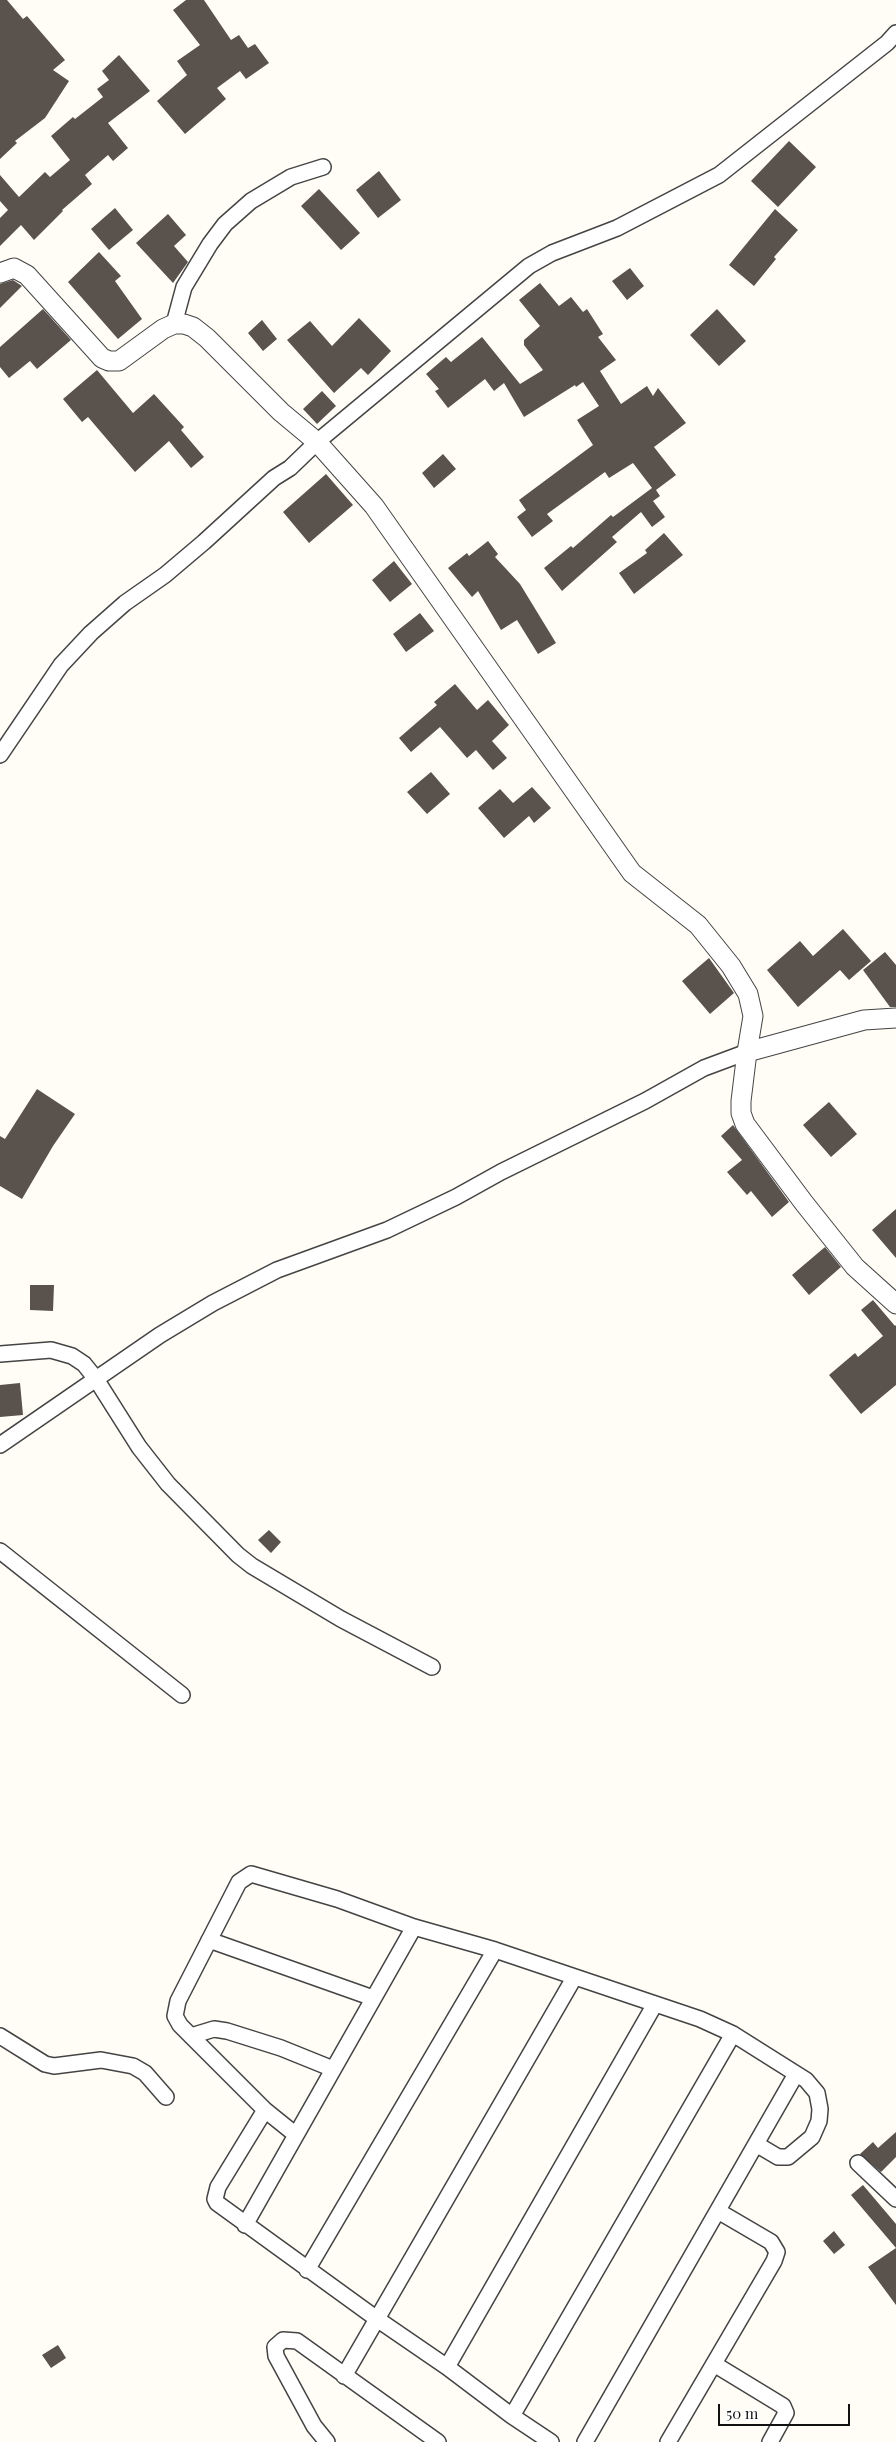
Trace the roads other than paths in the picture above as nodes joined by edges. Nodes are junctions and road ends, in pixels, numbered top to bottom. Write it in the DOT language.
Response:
graph roads {
  1 [pos="896,33"];
  2 [pos="323,167"];
  3 [pos="0,273"];
  4 [pos="174,324"];
  5 [pos="317,442"];
  6 [pos="0,755"];
  7 [pos="896,1018"];
  8 [pos="747,1052"];
  9 [pos="896,1304"];
  10 [pos="0,1354"];
  11 [pos="96,1379"];
  12 [pos="0,1446"];
  13 [pos="0,1551"];
  14 [pos="432,1667"];
  15 [pos="182,1695"];
  16 [pos="414,1927"];
  17 [pos="209,1940"];
  18 [pos="495,1950"];
  19 [pos="574,1978"];
  20 [pos="374,1998"];
  21 [pos="655,2004"];
  22 [pos="734,2034"];
  23 [pos="0,2036"];
  24 [pos="191,2036"];
  25 [pos="333,2069"];
  26 [pos="796,2074"];
  27 [pos="166,2097"];
  28 [pos="265,2110"];
  29 [pos="296,2135"];
  30 [pos="756,2144"];
  31 [pos="858,2163"];
  32 [pos="896,2199"];
  33 [pos="718,2211"];
  34 [pos="245,2225"];
  35 [pos="307,2270"];
  36 [pos="377,2319"];
  37 [pos="714,2364"];
  38 [pos="448,2367"];
  39 [pos="344,2376"];
  40 [pos="512,2416"];
  41 [pos="327,2442"];
  42 [pos="438,2442"];
  43 [pos="551,2442"];
  44 [pos="585,2442"];
  45 [pos="668,2442"];
  46 [pos="770,2442"];
  1 -- 5 [label="street"];
  2 -- 4 [label="street"];
  3 -- 4 [label="street"];
  4 -- 5 [label="street"];
  5 -- 6 [label="street"];
  5 -- 8 [label="street"];
  7 -- 8 [label="street"];
  8 -- 9 [label="street"];
  8 -- 11 [label="street"];
  10 -- 11 [label="street"];
  11 -- 12 [label="street"];
  11 -- 14 [label="street"];
  13 -- 15 [label="street"];
  16 -- 17 [label="street"];
  16 -- 18 [label="street"];
  16 -- 20 [label="street"];
  17 -- 20 [label="street"];
  17 -- 24 [label="street"];
  18 -- 19 [label="street"];
  18 -- 35 [label="street"];
  19 -- 21 [label="street"];
  19 -- 36 [label="street"];
  20 -- 25 [label="street"];
  21 -- 22 [label="street"];
  21 -- 38 [label="street"];
  22 -- 26 [label="street"];
  22 -- 40 [label="street"];
  23 -- 27 [label="street"];
  24 -- 25 [label="street"];
  24 -- 28 [label="street"];
  25 -- 29 [label="street"];
  26 -- 30 [label="street"];
  26 -- 30 [label="street"];
  28 -- 29 [label="street"];
  28 -- 34 [label="street"];
  29 -- 34 [label="street"];
  30 -- 33 [label="street"];
  31 -- 32 [label="street"];
  33 -- 37 [label="street"];
  33 -- 44 [label="street"];
  34 -- 35 [label="street"];
  35 -- 36 [label="street"];
  36 -- 38 [label="street"];
  36 -- 39 [label="street"];
  37 -- 45 [label="street"];
  37 -- 46 [label="street"];
  38 -- 40 [label="street"];
  39 -- 41 [label="street"];
  39 -- 42 [label="street"];
  40 -- 43 [label="street"];
}
